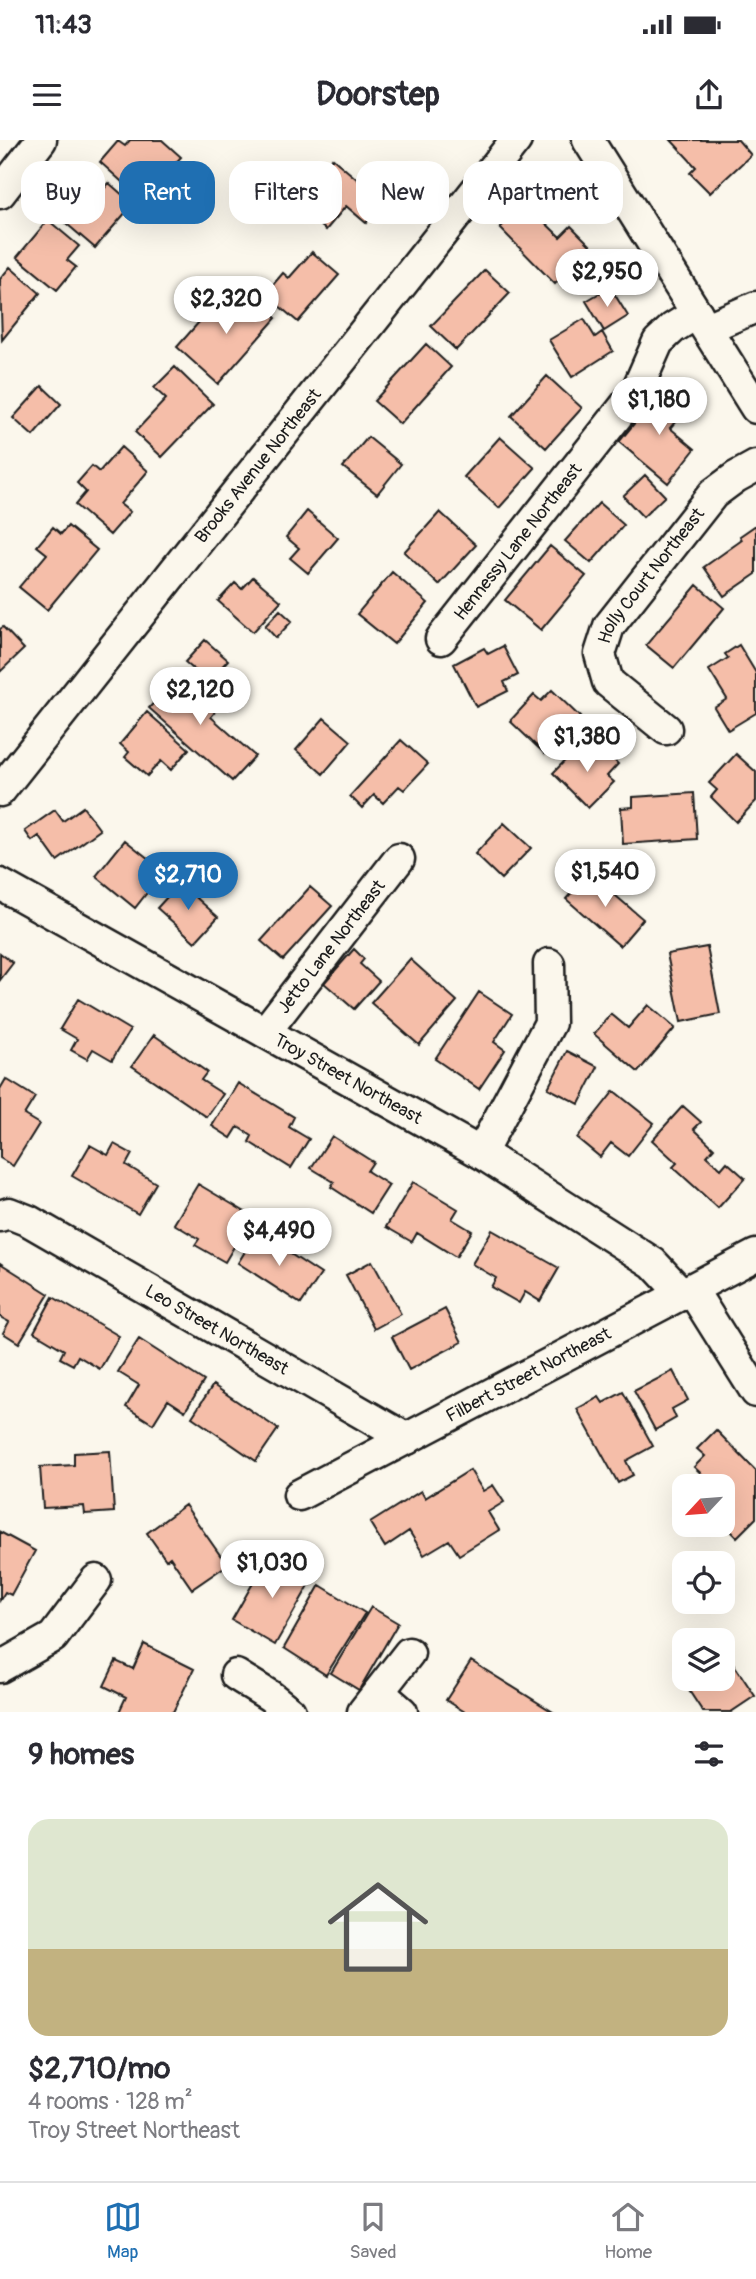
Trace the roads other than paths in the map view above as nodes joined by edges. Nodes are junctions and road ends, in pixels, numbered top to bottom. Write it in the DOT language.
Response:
graph roads {
  1 [pos="41,140"];
  2 [pos="516,140"];
  3 [pos="588,140"];
  4 [pos="0,192"];
  5 [pos="756,307"];
  6 [pos="702,321"];
  7 [pos="756,408"];
  8 [pos="756,466"];
  9 [pos="441,639"];
  10 [pos="666,729"];
  11 [pos="0,791"];
  12 [pos="398,859"];
  13 [pos="0,884"];
  14 [pos="549,964"];
  15 [pos="265,1032"];
  16 [pos="481,1153"];
  17 [pos="14,1218"];
  18 [pos="756,1255"];
  19 [pos="688,1292"];
  20 [pos="756,1392"];
  21 [pos="407,1439"];
  22 [pos="299,1495"];
  23 [pos="96,1580"];
  24 [pos="409,1653"];
  25 [pos="0,1667"];
  26 [pos="236,1675"];
  27 [pos="371,1702"];
  28 [pos="290,1712"];
  29 [pos="402,1712"];
  1 -- 4 [label="street"];
  2 -- 11 [label="street, Brooks Avenue Northeast"];
  3 -- 6 [label="street"];
  5 -- 6 [label="street, Hennessy Lane Northeast"];
  6 -- 7 [label="street"];
  6 -- 9 [label="street, Hennessy Lane Northeast"];
  8 -- 10 [label="street, Holly Court Northeast"];
  12 -- 15 [label="street, Jetto Lane Northeast"];
  13 -- 15 [label="street, Troy Street Northeast"];
  14 -- 16 [label="street"];
  15 -- 16 [label="street, Troy Street Northeast"];
  16 -- 19 [label="street, Troy Street Northeast"];
  17 -- 21 [label="street, Leo Street Northeast"];
  18 -- 19 [label="street, Filbert Street Northeast"];
  19 -- 20 [label="street, Troy Street Northeast"];
  19 -- 21 [label="street, Filbert Street Northeast"];
  21 -- 22 [label="street, Filbert Street Northeast"];
  23 -- 25 [label="street"];
  24 -- 27 [label="street"];
  26 -- 28 [label="street"];
  27 -- 29 [label="street"];
}
